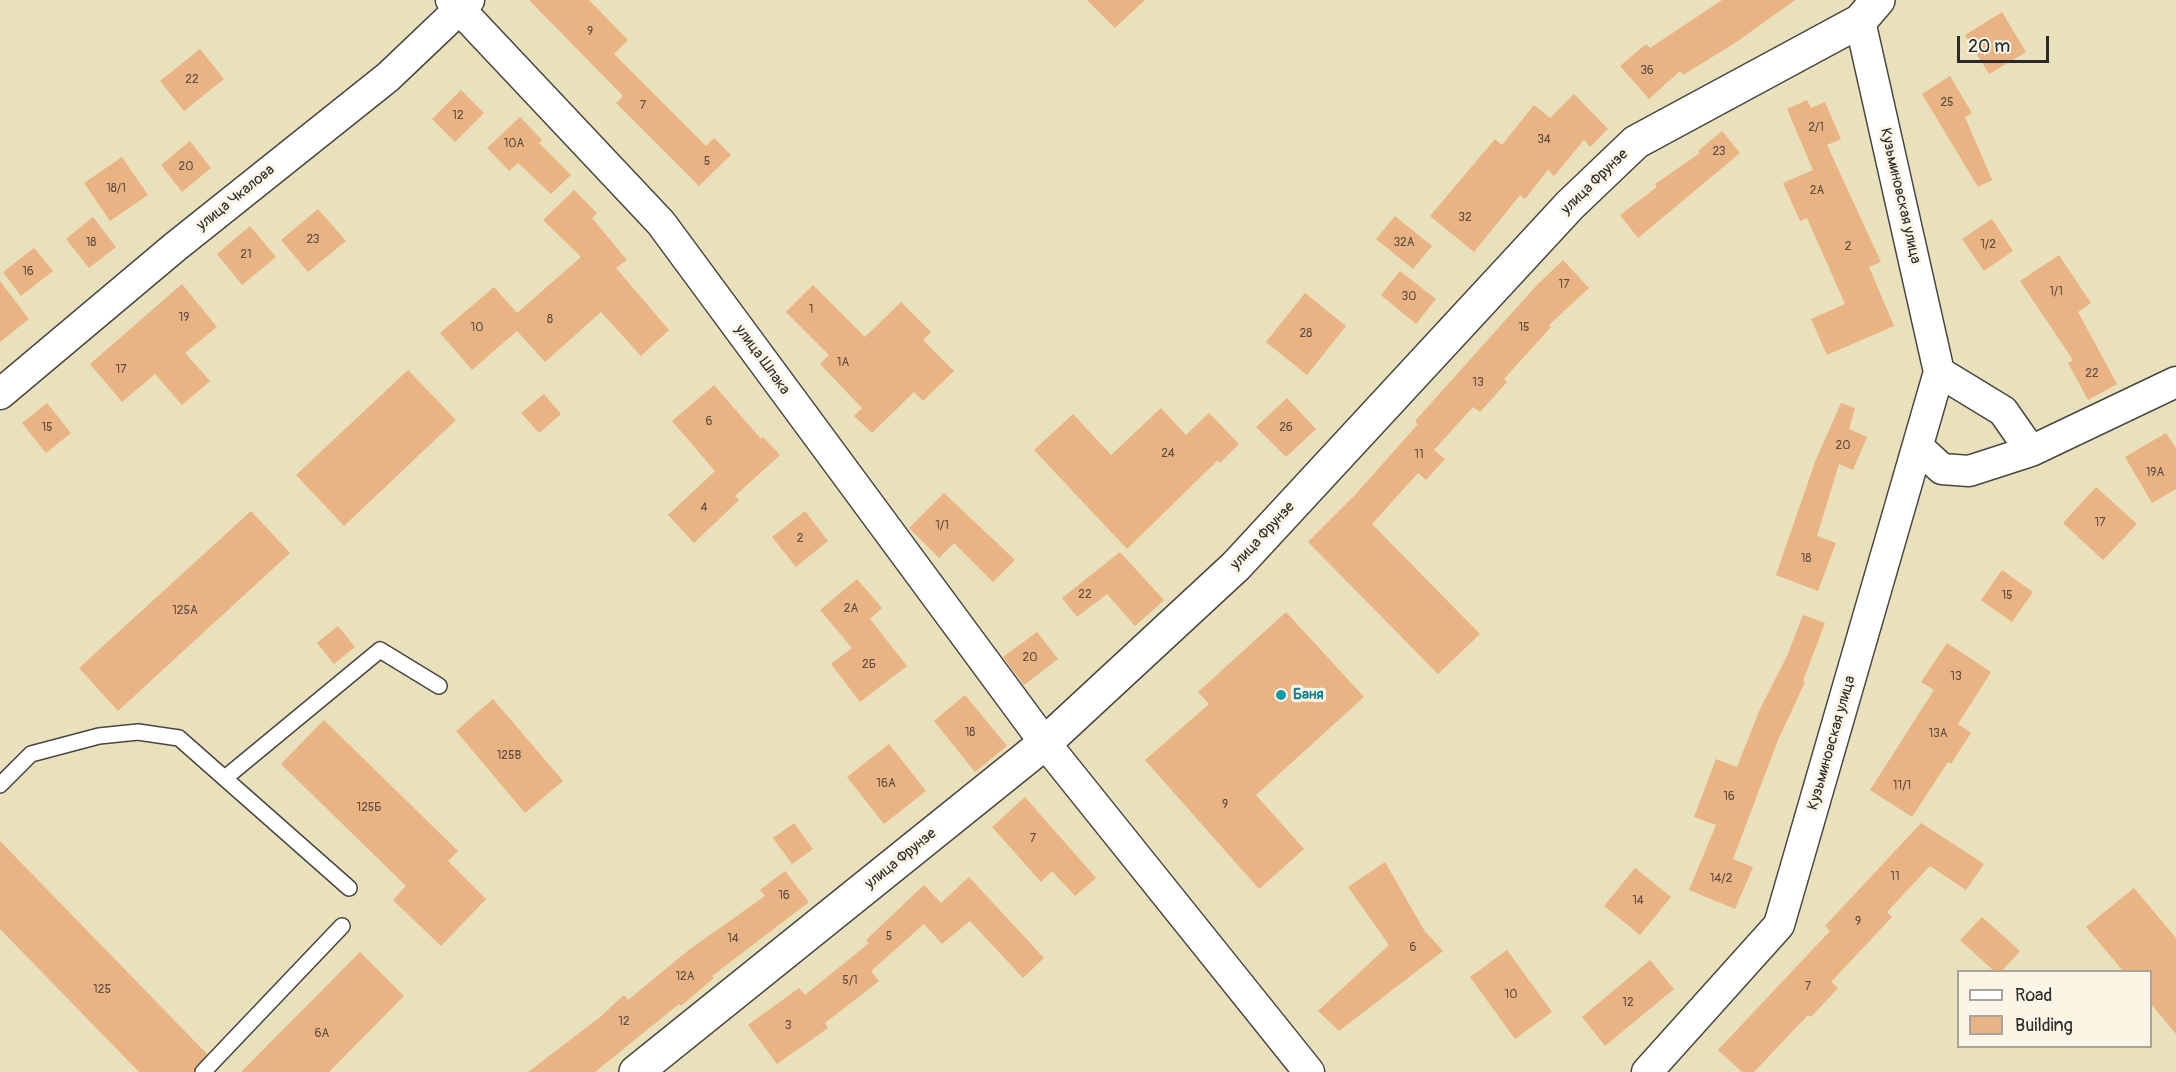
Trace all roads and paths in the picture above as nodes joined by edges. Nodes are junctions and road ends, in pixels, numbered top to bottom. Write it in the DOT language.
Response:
graph roads {
  1 [pos="460,3"];
  2 [pos="1869,10"];
  3 [pos="1940,372"];
  4 [pos="2176,382"];
  5 [pos="0,394"];
  6 [pos="1918,447"];
  7 [pos="2031,452"];
  8 [pos="439,686"];
  9 [pos="1045,743"];
  10 [pos="225,778"];
  11 [pos="0,785"];
  12 [pos="350,888"];
  13 [pos="342,926"];
  14 [pos="203,1072"];
  15 [pos="636,1072"];
  16 [pos="1309,1072"];
  17 [pos="1647,1072"];
  1 -- 5 [label="street, улица Чкалова"];
  1 -- 9 [label="street, улица Шпака"];
  2 -- 3 [label="street, Кузьминовская улица"];
  2 -- 9 [label="street, улица Фрунзе"];
  3 -- 6 [label="street, Кузьминовская улица"];
  3 -- 7 [label="street"];
  4 -- 7 [label="street"];
  6 -- 7 [label="street"];
  6 -- 17 [label="street, Кузьминовская улица"];
  8 -- 10 [label="lane"];
  9 -- 15 [label="street, улица Фрунзе"];
  9 -- 16 [label="street, улица Шпака"];
  10 -- 11 [label="lane"];
  10 -- 12 [label="lane"];
  13 -- 14 [label="lane"];
}
